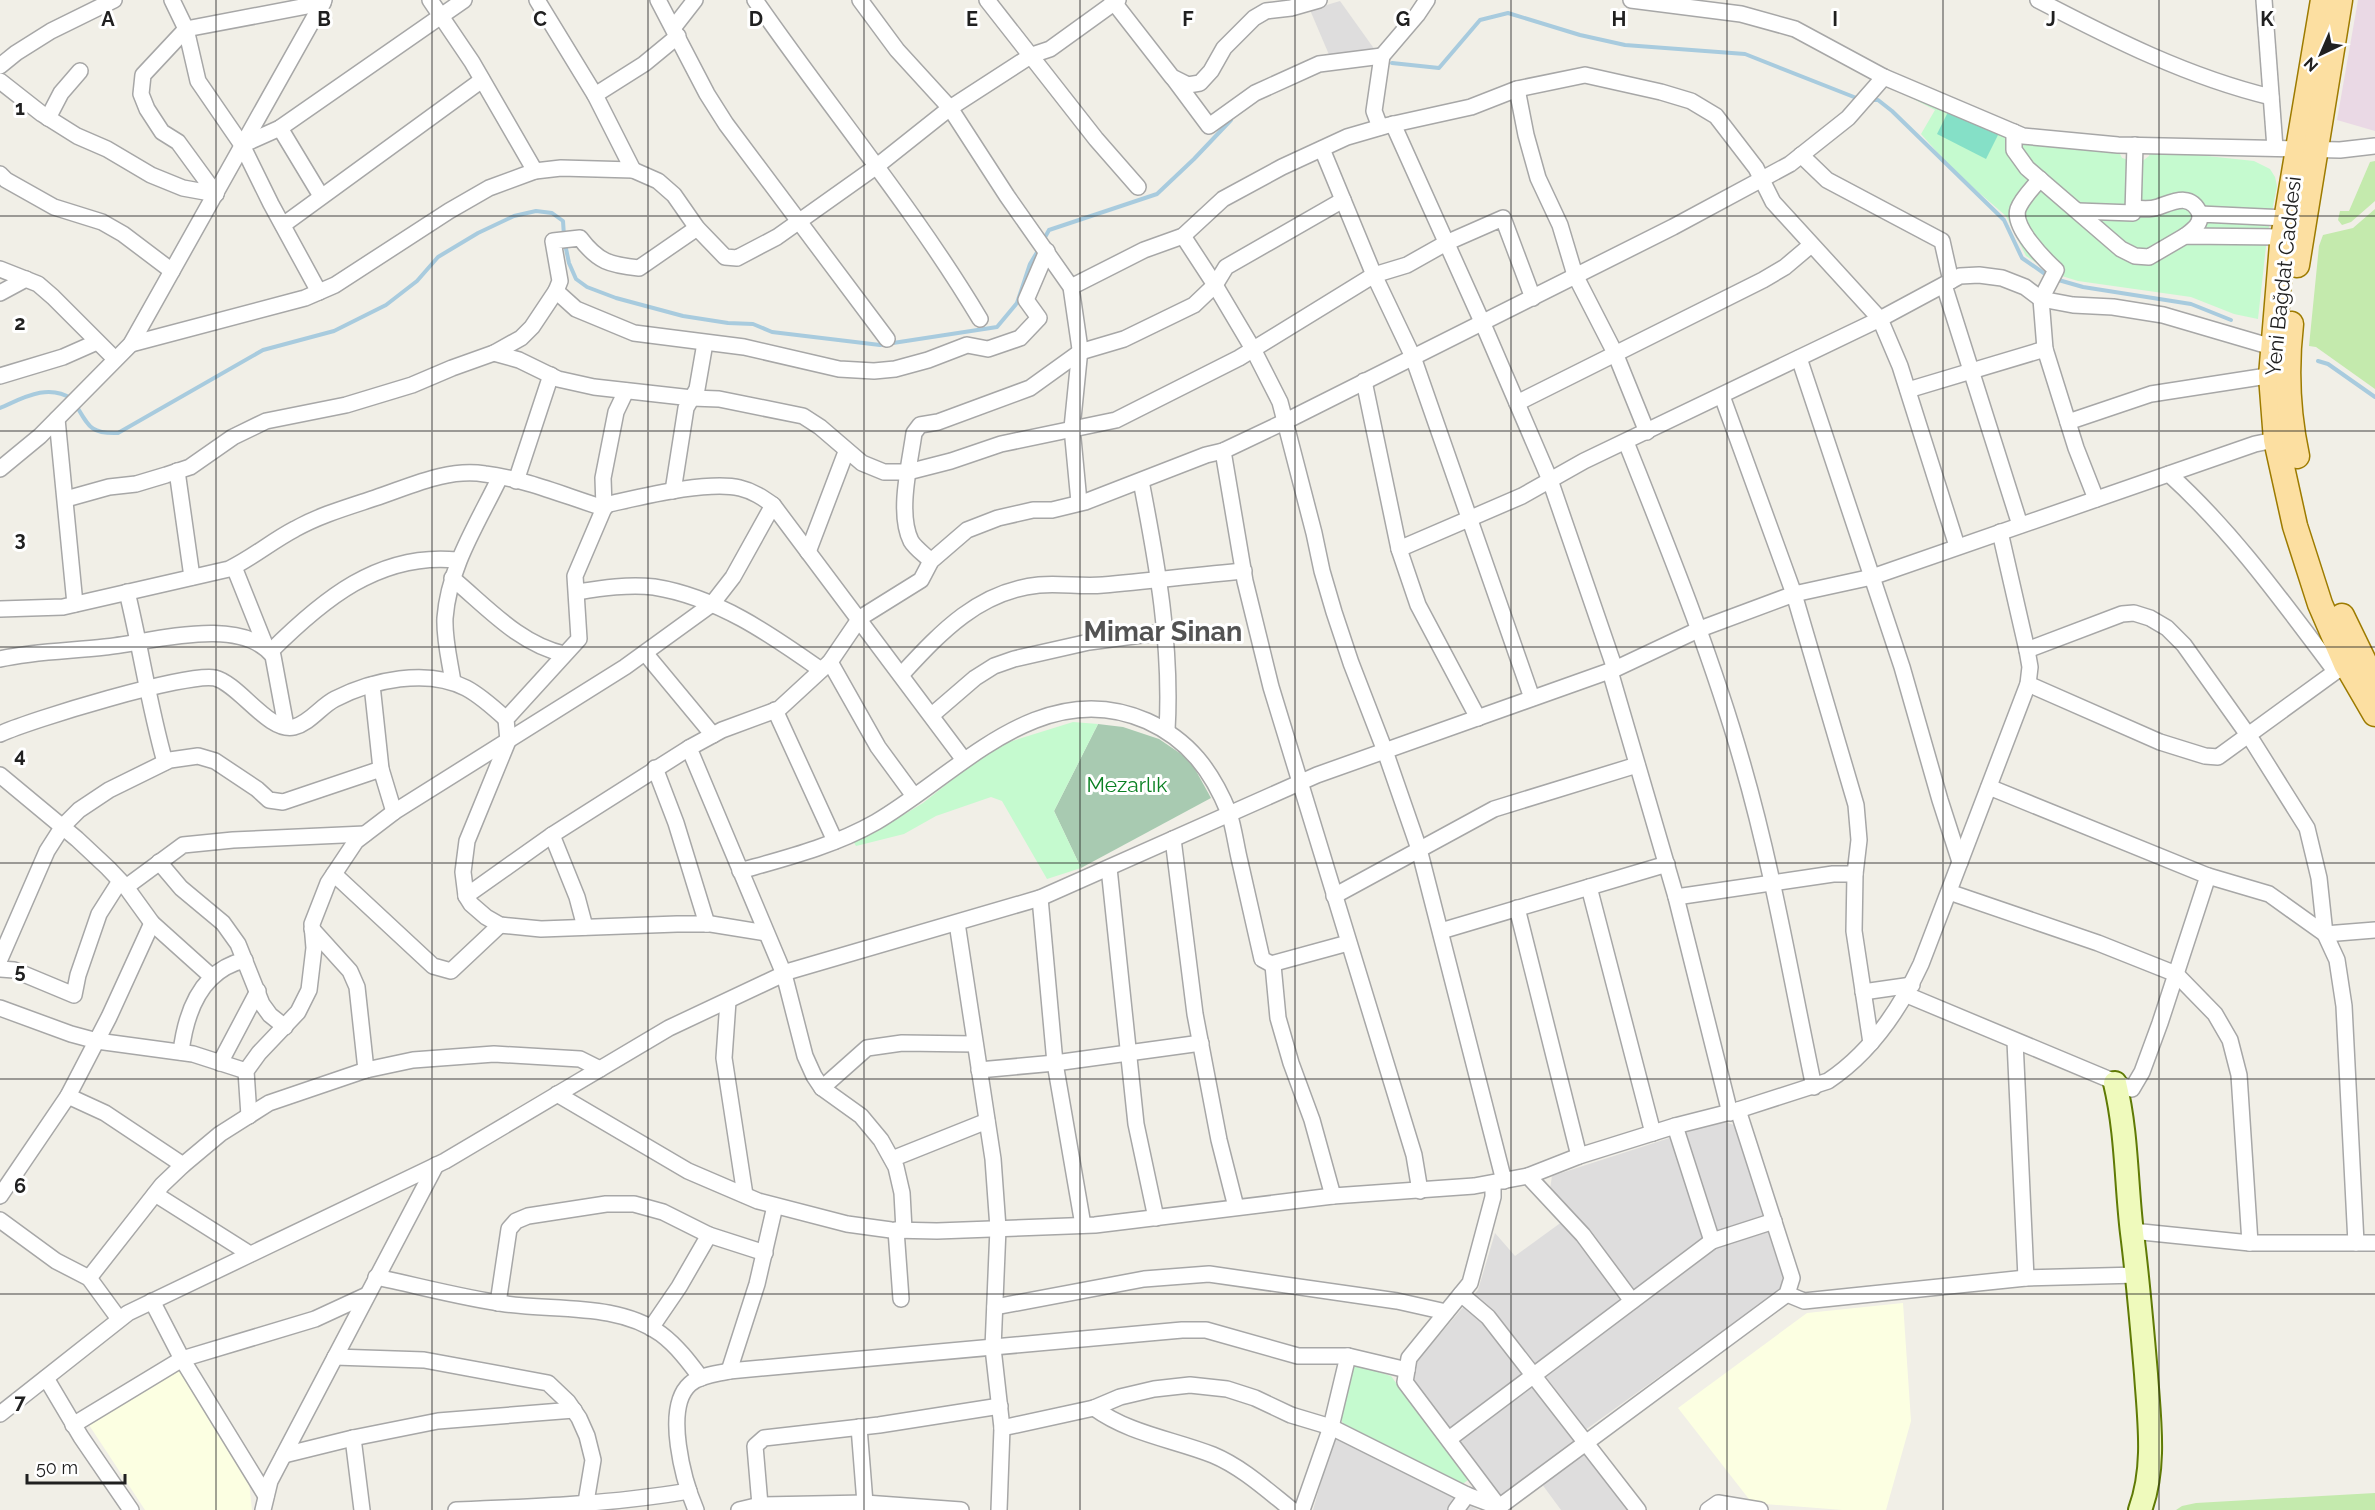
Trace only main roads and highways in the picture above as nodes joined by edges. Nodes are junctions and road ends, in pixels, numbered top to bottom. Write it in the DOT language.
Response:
graph roads {
  1 [pos="2323,0"];
  2 [pos="2340,0"];
  3 [pos="2296,148"];
  4 [pos="2280,374"];
  5 [pos="2285,438"];
  6 [pos="2375,684"];
  7 [pos="2375,714"];
  8 [pos="2123,1086"];
  9 [pos="2137,1231"];
  10 [pos="2140,1510"];
  11 [pos="2157,1510"];
  1 -- 3 [label="main road, Yeni Bağdat Caddesi"];
  2 -- 3 [label="main road, Yeni Bağdat Caddesi"];
  3 -- 4 [label="main road, Yeni Bağdat Caddesi"];
  3 -- 4 [label="main road, Yeni Bağdat Caddesi"];
  4 -- 5 [label="main road, Yeni Bağdat Caddesi"];
  5 -- 6 [label="main road, Yeni Bağdat Caddesi"];
  5 -- 7 [label="main road, Yeni Bağdat Caddesi"];
  8 -- 9 [label="main road"];
  9 -- 10 [label="main road"];
  9 -- 11 [label="main road"];
}
